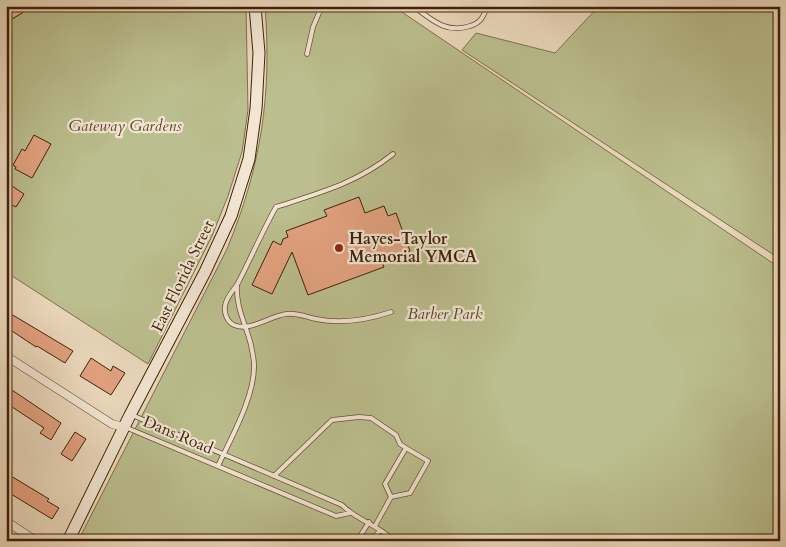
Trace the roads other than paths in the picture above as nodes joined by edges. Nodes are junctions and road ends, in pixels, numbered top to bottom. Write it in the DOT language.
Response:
graph roads {
  1 [pos="21,6"];
  2 [pos="255,6"];
  3 [pos="322,6"];
  4 [pos="413,6"];
  5 [pos="487,6"];
  6 [pos="6,16"];
  7 [pos="307,54"];
  8 [pos="394,154"];
  9 [pos="237,284"];
  10 [pos="391,312"];
  11 [pos="245,327"];
  12 [pos="6,356"];
  13 [pos="130,415"];
  14 [pos="124,427"];
  15 [pos="406,448"];
  16 [pos="224,454"];
  17 [pos="218,466"];
  18 [pos="274,476"];
  19 [pos="391,497"];
  20 [pos="350,513"];
  21 [pos="6,521"];
  22 [pos="369,522"];
  23 [pos="376,526"];
  24 [pos="380,530"];
  25 [pos="36,541"];
  26 [pos="68,541"];
  27 [pos="356,541"];
  28 [pos="372,541"];
  29 [pos="394,541"];
  1 -- 6 [label="main road"];
  2 -- 13 [label="main road, East Florida Street"];
  3 -- 7 [label="lane"];
  4 -- 5 [label="lane"];
  8 -- 9 [label="lane"];
  9 -- 11 [label="lane"];
  9 -- 11 [label="lane"];
  10 -- 11 [label="lane"];
  11 -- 16 [label="lane"];
  12 -- 14 [label="street, Dans Road"];
  13 -- 14 [label="main road, East Florida Street"];
  13 -- 16 [label="lane, Dans Road"];
  14 -- 17 [label="lane, Dans Road"];
  14 -- 26 [label="main road, East Florida Street"];
  15 -- 18 [label="lane"];
  15 -- 19 [label="lane"];
  15 -- 19 [label="lane"];
  16 -- 17 [label="lane"];
  16 -- 18 [label="lane, Dans Road"];
  17 -- 20 [label="lane, Dans Road"];
  18 -- 20 [label="lane, Dans Road"];
  19 -- 23 [label="lane"];
  20 -- 22 [label="lane, Dans Road"];
  21 -- 25 [label="street"];
  22 -- 23 [label="lane, Dans Road"];
  22 -- 27 [label="lane"];
  23 -- 24 [label="lane, Dans Road"];
  24 -- 28 [label="lane"];
  24 -- 29 [label="lane, Dans Road"];
}
